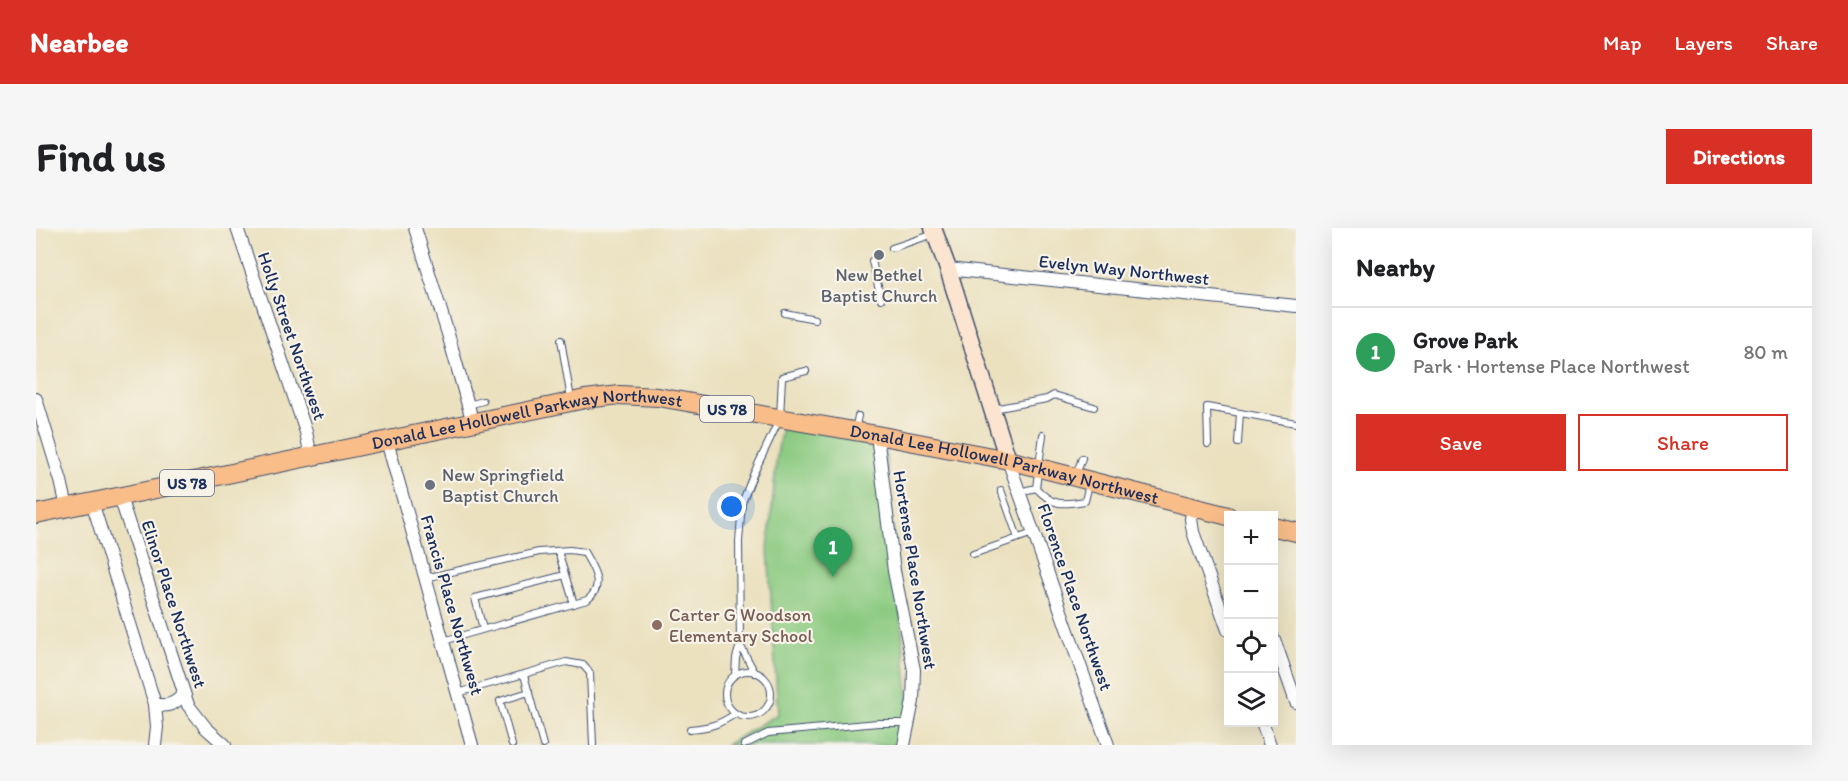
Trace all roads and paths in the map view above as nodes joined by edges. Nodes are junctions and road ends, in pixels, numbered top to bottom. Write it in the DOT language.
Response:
graph roads {
  1 [pos="237,228"];
  2 [pos="415,228"];
  3 [pos="934,231"];
  4 [pos="892,248"];
  5 [pos="872,261"];
  6 [pos="948,269"];
  7 [pos="880,299"];
  8 [pos="1296,306"];
  9 [pos="785,313"];
  10 [pos="815,319"];
  11 [pos="561,340"];
  12 [pos="806,371"];
  13 [pos="36,399"];
  14 [pos="483,401"];
  15 [pos="571,402"];
  16 [pos="468,405"];
  17 [pos="1094,407"];
  18 [pos="992,409"];
  19 [pos="1240,413"];
  20 [pos="780,418"];
  21 [pos="473,423"];
  22 [pos="1296,423"];
  23 [pos="877,435"];
  24 [pos="1043,435"];
  25 [pos="387,441"];
  26 [pos="1238,443"];
  27 [pos="1208,444"];
  28 [pos="311,457"];
  29 [pos="1082,458"];
  30 [pos="1008,460"];
  31 [pos="1039,468"];
  32 [pos="1083,479"];
  33 [pos="1036,488"];
  34 [pos="1001,490"];
  35 [pos="1019,492"];
  36 [pos="120,497"];
  37 [pos="92,502"];
  38 [pos="67,507"];
  39 [pos="1193,507"];
  40 [pos="36,514"];
  41 [pos="1224,515"];
  42 [pos="1278,528"];
  43 [pos="1296,532"];
  44 [pos="1034,533"];
  45 [pos="1017,538"];
  46 [pos="558,551"];
  47 [pos="974,554"];
  48 [pos="566,574"];
  49 [pos="425,578"];
  50 [pos="574,604"];
  51 [pos="1224,619"];
  52 [pos="483,629"];
  53 [pos="443,641"];
  54 [pos="740,645"];
  55 [pos="1278,650"];
  56 [pos="755,673"];
  57 [pos="524,675"];
  58 [pos="735,675"];
  59 [pos="529,692"];
  60 [pos="184,693"];
  61 [pos="458,694"];
  62 [pos="1296,702"];
  63 [pos="155,704"];
  64 [pos="735,714"];
  65 [pos="909,723"];
  66 [pos="1263,727"];
  67 [pos="690,729"];
  68 [pos="155,745"];
  69 [pos="225,745"];
  70 [pos="472,745"];
  71 [pos="512,745"];
  72 [pos="543,745"];
  73 [pos="593,745"];
  74 [pos="744,745"];
  75 [pos="904,745"];
  76 [pos="1108,745"];
  77 [pos="1270,745"];
  1 -- 28 [label="street, Holly Street Northwest"];
  2 -- 16 [label="street"];
  3 -- 4 [label="lane"];
  3 -- 6 [label="street"];
  5 -- 7 [label="lane"];
  6 -- 8 [label="street, Evelyn Way Northwest"];
  6 -- 18 [label="street"];
  9 -- 10 [label="lane"];
  11 -- 15 [label="lane"];
  12 -- 20 [label="lane"];
  13 -- 38 [label="street"];
  14 -- 16 [label="lane"];
  15 -- 20 [label="main road, Donald Lee Hollowell Parkway Northwest / US 78"];
  15 -- 21 [label="main road, Donald Lee Hollowell Parkway Northwest / US 78"];
  16 -- 21 [label="street"];
  17 -- 18 [label="lane"];
  18 -- 30 [label="street"];
  19 -- 22 [label="lane"];
  19 -- 26 [label="lane"];
  19 -- 27 [label="lane"];
  20 -- 23 [label="main road, Donald Lee Hollowell Parkway Northwest / US 78"];
  20 -- 54 [label="lane"];
  21 -- 25 [label="main road, Donald Lee Hollowell Parkway Northwest / US 78"];
  23 -- 30 [label="main road, Donald Lee Hollowell Parkway Northwest / US 78"];
  23 -- 65 [label="street, Hortense Place Northwest"];
  24 -- 31 [label="lane"];
  25 -- 28 [label="main road, Donald Lee Hollowell Parkway Northwest / US 78"];
  25 -- 49 [label="street, Francis Place Northwest"];
  28 -- 36 [label="main road, Donald Lee Hollowell Parkway Northwest / US 78"];
  29 -- 32 [label="lane"];
  30 -- 31 [label="main road, Donald Lee Hollowell Parkway Northwest / US 78"];
  30 -- 35 [label="street, Florence Place Northwest"];
  31 -- 32 [label="main road, Donald Lee Hollowell Parkway Northwest / US 78"];
  31 -- 33 [label="lane"];
  32 -- 33 [label="lane"];
  32 -- 39 [label="main road, Donald Lee Hollowell Parkway Northwest / US 78"];
  33 -- 35 [label="lane"];
  34 -- 45 [label="lane"];
  35 -- 44 [label="street, Florence Place Northwest"];
  36 -- 37 [label="main road, Donald Lee Hollowell Parkway Northwest / US 78"];
  36 -- 60 [label="street, Elinor Place Northwest"];
  37 -- 38 [label="main road, Donald Lee Hollowell Parkway Northwest / US 78"];
  37 -- 63 [label="street"];
  38 -- 40 [label="main road, Donald Lee Hollowell Parkway Northwest / US 78"];
  39 -- 41 [label="main road, Donald Lee Hollowell Parkway Northwest / US 78"];
  39 -- 51 [label="street"];
  42 -- 43 [label="main road"];
  44 -- 45 [label="lane"];
  44 -- 76 [label="street, Florence Place Northwest"];
  45 -- 47 [label="lane"];
  46 -- 48 [label="lane"];
  46 -- 49 [label="lane"];
  46 -- 50 [label="lane"];
  48 -- 50 [label="lane"];
  48 -- 52 [label="lane"];
  49 -- 53 [label="street, Francis Place Northwest"];
  50 -- 52 [label="lane"];
  52 -- 53 [label="lane"];
  53 -- 61 [label="street, Francis Place Northwest"];
  54 -- 56 [label="lane"];
  54 -- 58 [label="lane"];
  55 -- 62 [label="street"];
  56 -- 58 [label="lane"];
  56 -- 64 [label="lane"];
  57 -- 59 [label="lane"];
  57 -- 61 [label="lane"];
  57 -- 73 [label="lane"];
  58 -- 64 [label="lane"];
  59 -- 71 [label="lane"];
  59 -- 72 [label="lane"];
  60 -- 63 [label="street"];
  60 -- 69 [label="street, Elinor Place Northwest"];
  61 -- 70 [label="street, Francis Place Northwest"];
  63 -- 68 [label="street"];
  64 -- 67 [label="lane"];
  65 -- 74 [label="lane"];
  65 -- 75 [label="street, Hortense Place Northwest"];
  66 -- 77 [label="street"];
}
